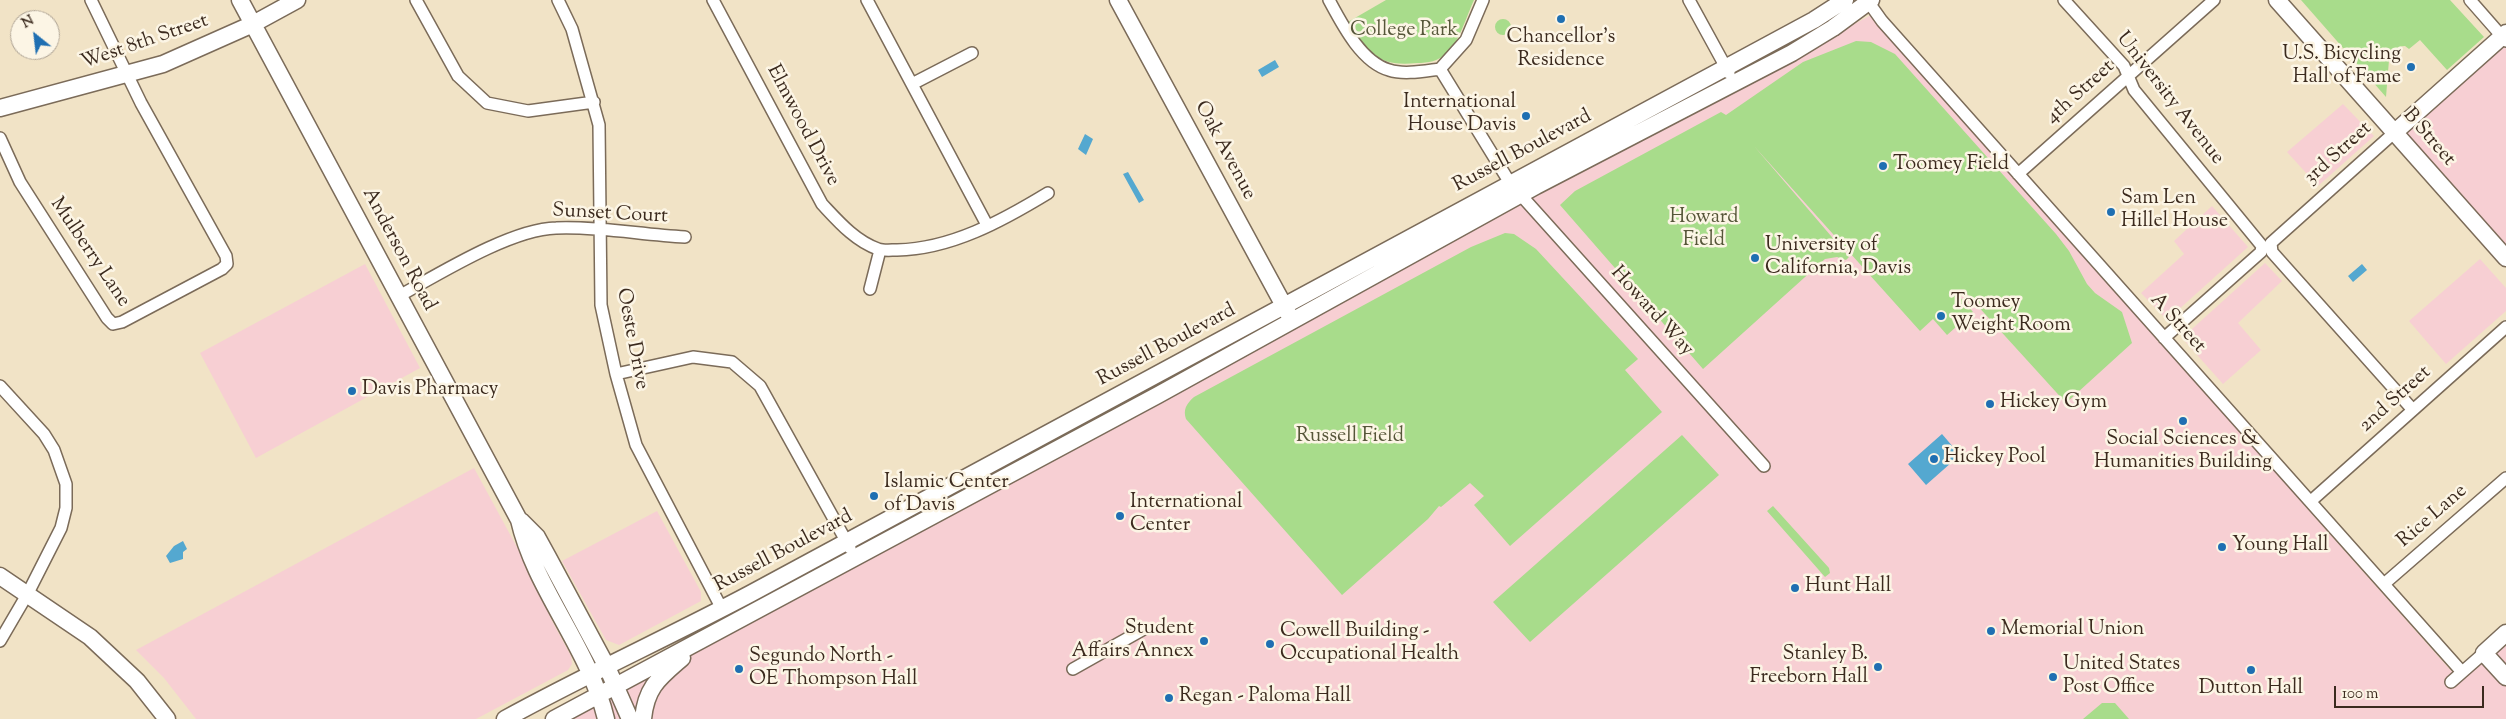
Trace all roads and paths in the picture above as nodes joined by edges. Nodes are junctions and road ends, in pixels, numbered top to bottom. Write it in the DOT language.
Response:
graph roads {
  1 [pos="92,0"];
  2 [pos="240,0"];
  3 [pos="297,0"];
  4 [pos="416,0"];
  5 [pos="558,0"];
  6 [pos="713,0"];
  7 [pos="868,0"];
  8 [pos="1118,0"];
  9 [pos="1329,0"];
  10 [pos="1483,0"];
  11 [pos="1689,0"];
  12 [pos="1845,0"];
  13 [pos="2064,0"];
  14 [pos="2214,0"];
  15 [pos="2278,0"];
  16 [pos="2470,0"];
  17 [pos="1869,1"];
  18 [pos="253,24"];
  19 [pos="2505,37"];
  20 [pos="972,53"];
  21 [pos="1726,68"];
  22 [pos="1440,69"];
  23 [pos="126,75"];
  24 [pos="2128,76"];
  25 [pos="914,83"];
  26 [pos="1734,83"];
  27 [pos="594,102"];
  28 [pos="0,108"];
  29 [pos="2395,132"];
  30 [pos="0,138"];
  31 [pos="2018,174"];
  32 [pos="1515,189"];
  33 [pos="1048,192"];
  34 [pos="987,225"];
  35 [pos="600,229"];
  36 [pos="685,237"];
  37 [pos="2266,247"];
  38 [pos="880,250"];
  39 [pos="2506,258"];
  40 [pos="870,289"];
  41 [pos="399,296"];
  42 [pos="1284,306"];
  43 [pos="1293,321"];
  44 [pos="2506,327"];
  45 [pos="2164,338"];
  46 [pos="1184,361"];
  47 [pos="616,374"];
  48 [pos="0,386"];
  49 [pos="1158,395"];
  50 [pos="2413,410"];
  51 [pos="1764,466"];
  52 [pos="2506,478"];
  53 [pos="2311,501"];
  54 [pos="521,526"];
  55 [pos="847,542"];
  56 [pos="855,558"];
  57 [pos="0,576"];
  58 [pos="2384,584"];
  59 [pos="28,593"];
  60 [pos="722,609"];
  61 [pos="1144,629"];
  62 [pos="2506,633"];
  63 [pos="703,640"];
  64 [pos="0,641"];
  65 [pos="2484,653"];
  66 [pos="607,667"];
  67 [pos="1073,669"];
  68 [pos="2462,672"];
  69 [pos="591,674"];
  70 [pos="2506,676"];
  71 [pos="2451,682"];
  72 [pos="616,686"];
  73 [pos="599,695"];
  74 [pos="167,719"];
  75 [pos="504,719"];
  76 [pos="554,719"];
  77 [pos="606,719"];
  78 [pos="630,719"];
  79 [pos="643,719"];
  1 -- 23 [label="street"];
  2 -- 18 [label="main road, Anderson Road"];
  3 -- 18 [label="main road, West 8th Street"];
  4 -- 27 [label="street"];
  5 -- 27 [label="street, Oeste Drive"];
  6 -- 38 [label="street, Elmwood Drive"];
  7 -- 25 [label="street"];
  8 -- 42 [label="main road, Oak Avenue"];
  9 -- 22 [label="street"];
  10 -- 22 [label="street"];
  11 -- 21 [label="street"];
  12 -- 21 [label="main road, Russell Boulevard"];
  13 -- 24 [label="street, University Avenue"];
  14 -- 24 [label="street, 4th Street"];
  15 -- 29 [label="main road, B Street"];
  16 -- 19 [label="street"];
  17 -- 26 [label="main road, Russell Boulevard"];
  17 -- 31 [label="street, A Street"];
  18 -- 23 [label="main road, West 8th Street"];
  18 -- 41 [label="main road, Anderson Road"];
  19 -- 29 [label="main road, 3rd Street"];
  20 -- 25 [label="street"];
  21 -- 26 [label="street"];
  21 -- 32 [label="main road, Russell Boulevard"];
  22 -- 32 [label="street"];
  23 -- 28 [label="main road, West 8th Street"];
  23 -- 30 [label="street, Mulberry Lane"];
  24 -- 31 [label="street, 4th Street"];
  24 -- 37 [label="street, University Avenue"];
  25 -- 34 [label="street"];
  26 -- 32 [label="main road, Russell Boulevard"];
  27 -- 35 [label="street, Oeste Drive"];
  29 -- 37 [label="street, 3rd Street"];
  29 -- 39 [label="main road, B Street"];
  31 -- 45 [label="street, A Street"];
  32 -- 42 [label="main road, Russell Boulevard"];
  32 -- 43 [label="main road, Russell Boulevard"];
  32 -- 51 [label="street, Howard Way"];
  33 -- 34 [label="street"];
  34 -- 38 [label="street"];
  35 -- 36 [label="street, Sunset Court"];
  35 -- 41 [label="street, Sunset Court"];
  35 -- 47 [label="street, Oeste Drive"];
  37 -- 45 [label="street, 3rd Street"];
  37 -- 50 [label="street, University Avenue"];
  38 -- 40 [label="street"];
  41 -- 54 [label="main road, Anderson Road"];
  42 -- 43 [label="main road, Oak Avenue"];
  42 -- 46 [label="main road, Russell Boulevard"];
  43 -- 49 [label="main road, Russell Boulevard"];
  44 -- 50 [label="street, 2nd Street"];
  45 -- 53 [label="street, A Street"];
  46 -- 49 [label="main road"];
  46 -- 55 [label="main road, Russell Boulevard"];
  47 -- 55 [label="street"];
  47 -- 60 [label="street, Oeste Drive"];
  48 -- 59 [label="street"];
  49 -- 56 [label="main road, Russell Boulevard"];
  50 -- 53 [label="street, 2nd Street"];
  52 -- 58 [label="street, Rice Lane"];
  53 -- 58 [label="street, A Street"];
  54 -- 66 [label="main road"];
  54 -- 69 [label="main road, Anderson Road"];
  55 -- 56 [label="street"];
  55 -- 60 [label="main road, Russell Boulevard"];
  56 -- 63 [label="main road, Russell Boulevard"];
  57 -- 59 [label="main road"];
  58 -- 68 [label="street, A Street"];
  59 -- 64 [label="street"];
  59 -- 74 [label="main road"];
  60 -- 66 [label="main road, Russell Boulevard"];
  61 -- 67 [label="street"];
  62 -- 65 [label="main road"];
  63 -- 72 [label="main road, Russell Boulevard"];
  63 -- 79 [label="main road"];
  65 -- 68 [label="street"];
  65 -- 70 [label="main road"];
  66 -- 69 [label="main road, Russell Boulevard"];
  66 -- 72 [label="main road"];
  68 -- 71 [label="street"];
  69 -- 73 [label="main road, Anderson Road"];
  69 -- 75 [label="main road, Russell Boulevard"];
  72 -- 73 [label="main road, Russell Boulevard"];
  72 -- 78 [label="main road"];
  73 -- 76 [label="main road, Russell Boulevard"];
  73 -- 77 [label="main road, Anderson Road"];
}
